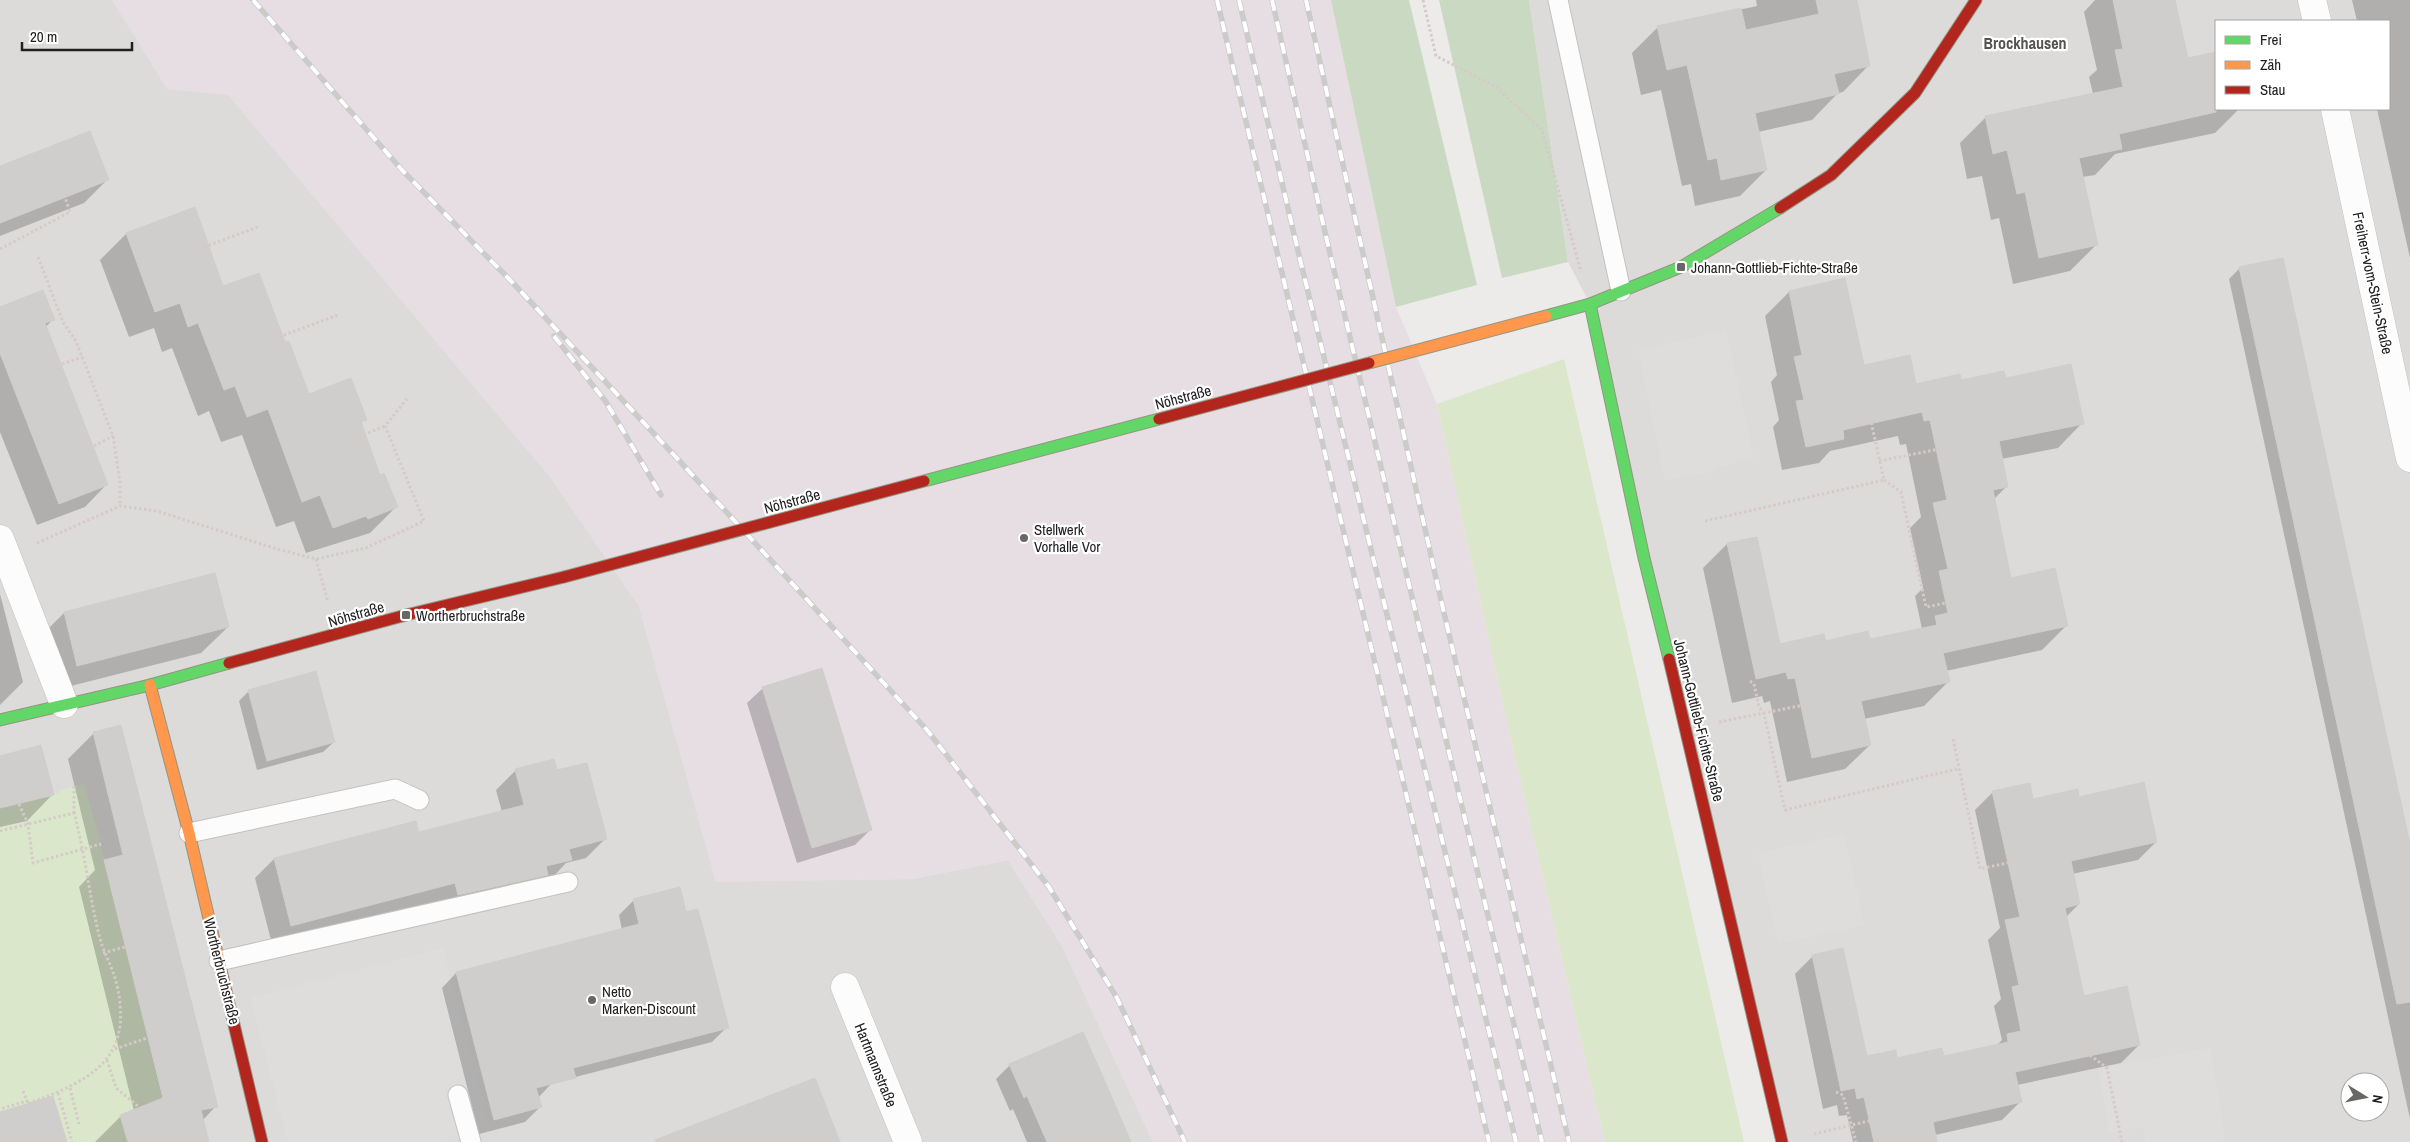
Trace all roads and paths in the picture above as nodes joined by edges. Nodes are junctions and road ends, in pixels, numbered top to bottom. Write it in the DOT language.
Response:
graph roads {
  1 [pos="1422,0"];
  2 [pos="1558,0"];
  3 [pos="1976,0"];
  4 [pos="2312,0"];
  5 [pos="2316,20"];
  6 [pos="2335,110"];
  7 [pos="65,197"];
  8 [pos="258,227"];
  9 [pos="204,247"];
  10 [pos="0,249"];
  11 [pos="38,257"];
  12 [pos="1621,291"];
  13 [pos="1590,304"];
  14 [pos="338,315"];
  15 [pos="279,337"];
  16 [pos="82,357"];
  17 [pos="62,364"];
  18 [pos="407,399"];
  19 [pos="1870,417"];
  20 [pos="385,426"];
  21 [pos="113,436"];
  22 [pos="359,437"];
  23 [pos="94,446"];
  24 [pos="1944,448"];
  25 [pos="2410,458"];
  26 [pos="1879,461"];
  27 [pos="1884,480"];
  28 [pos="120,506"];
  29 [pos="1705,522"];
  30 [pos="3,548"];
  31 [pos="316,559"];
  32 [pos="1946,603"];
  33 [pos="337,636"];
  34 [pos="1750,681"];
  35 [pos="150,685"];
  36 [pos="64,704"];
  37 [pos="1809,704"];
  38 [pos="1764,714"];
  39 [pos="0,720"];
  40 [pos="1687,728"];
  41 [pos="1953,739"];
  42 [pos="1957,769"];
  43 [pos="74,786"];
  44 [pos="419,800"];
  45 [pos="19,804"];
  46 [pos="74,812"];
  47 [pos="28,824"];
  48 [pos="0,830"];
  49 [pos="189,833"];
  50 [pos="101,844"];
  51 [pos="84,850"];
  52 [pos="2016,861"];
  53 [pos="568,882"];
  54 [pos="125,947"];
  55 [pos="103,952"];
  56 [pos="219,961"];
  57 [pos="845,987"];
  58 [pos="147,1038"];
  59 [pos="115,1048"];
  60 [pos="2082,1050"];
  61 [pos="107,1059"];
  62 [pos="70,1088"];
  63 [pos="23,1090"];
  64 [pos="1836,1092"];
  65 [pos="58,1093"];
  66 [pos="458,1095"];
  67 [pos="26,1101"];
  68 [pos="139,1107"];
  69 [pos="0,1108"];
  70 [pos="1877,1119"];
  71 [pos="79,1124"];
  72 [pos="1852,1125"];
  73 [pos="72,1142"];
  74 [pos="262,1142"];
  75 [pos="471,1142"];
  76 [pos="908,1142"];
  77 [pos="1782,1142"];
  78 [pos="1856,1142"];
  79 [pos="2122,1142"];
  1 -- 13 [label="path"];
  2 -- 12 [label="lane"];
  3 -- 12 [label="street"];
  4 -- 5 [label="street"];
  6 -- 25 [label="street, Freiherr-vom-Stein-Straße"];
  7 -- 10 [label="path"];
  8 -- 9 [label="path"];
  11 -- 16 [label="path"];
  12 -- 13 [label="street"];
  13 -- 33 [label="street, Nöhstraße, bridge"];
  13 -- 40 [label="street, Johann-Gottlieb-Fichte-Straße"];
  14 -- 15 [label="path"];
  16 -- 17 [label="path"];
  16 -- 21 [label="path"];
  18 -- 20 [label="path"];
  19 -- 26 [label="path"];
  20 -- 22 [label="path"];
  20 -- 31 [label="path"];
  21 -- 23 [label="path"];
  21 -- 28 [label="path"];
  24 -- 26 [label="path"];
  26 -- 27 [label="path"];
  27 -- 29 [label="path"];
  27 -- 32 [label="path"];
  28 -- 30 [label="path"];
  28 -- 31 [label="path"];
  30 -- 36 [label="street"];
  31 -- 33 [label="path"];
  33 -- 35 [label="street, Nöhstraße"];
  34 -- 38 [label="path"];
  35 -- 36 [label="street, Nöhstraße"];
  35 -- 49 [label="street, Wortherbruchstraße"];
  36 -- 39 [label="street, Nöhstraße"];
  37 -- 38 [label="path"];
  38 -- 40 [label="path"];
  38 -- 42 [label="path"];
  40 -- 77 [label="street, Johann-Gottlieb-Fichte-Straße"];
  41 -- 42 [label="path"];
  42 -- 52 [label="path"];
  43 -- 46 [label="path"];
  44 -- 49 [label="lane"];
  45 -- 47 [label="path"];
  46 -- 47 [label="path"];
  46 -- 51 [label="path"];
  47 -- 48 [label="path"];
  47 -- 51 [label="path"];
  49 -- 56 [label="street, Wortherbruchstraße"];
  50 -- 51 [label="path"];
  51 -- 55 [label="path"];
  53 -- 56 [label="lane"];
  54 -- 55 [label="path"];
  55 -- 59 [label="path"];
  56 -- 74 [label="street, Wortherbruchstraße"];
  57 -- 76 [label="street, Hartmannstraße"];
  58 -- 59 [label="path"];
  59 -- 61 [label="path"];
  60 -- 79 [label="path"];
  61 -- 62 [label="path"];
  61 -- 68 [label="path"];
  62 -- 65 [label="path"];
  62 -- 71 [label="path"];
  63 -- 67 [label="path"];
  64 -- 72 [label="path"];
  65 -- 67 [label="path"];
  65 -- 73 [label="path"];
  66 -- 75 [label="lane"];
  67 -- 69 [label="path"];
  70 -- 72 [label="path"];
  72 -- 77 [label="path"];
  72 -- 78 [label="path"];
}
